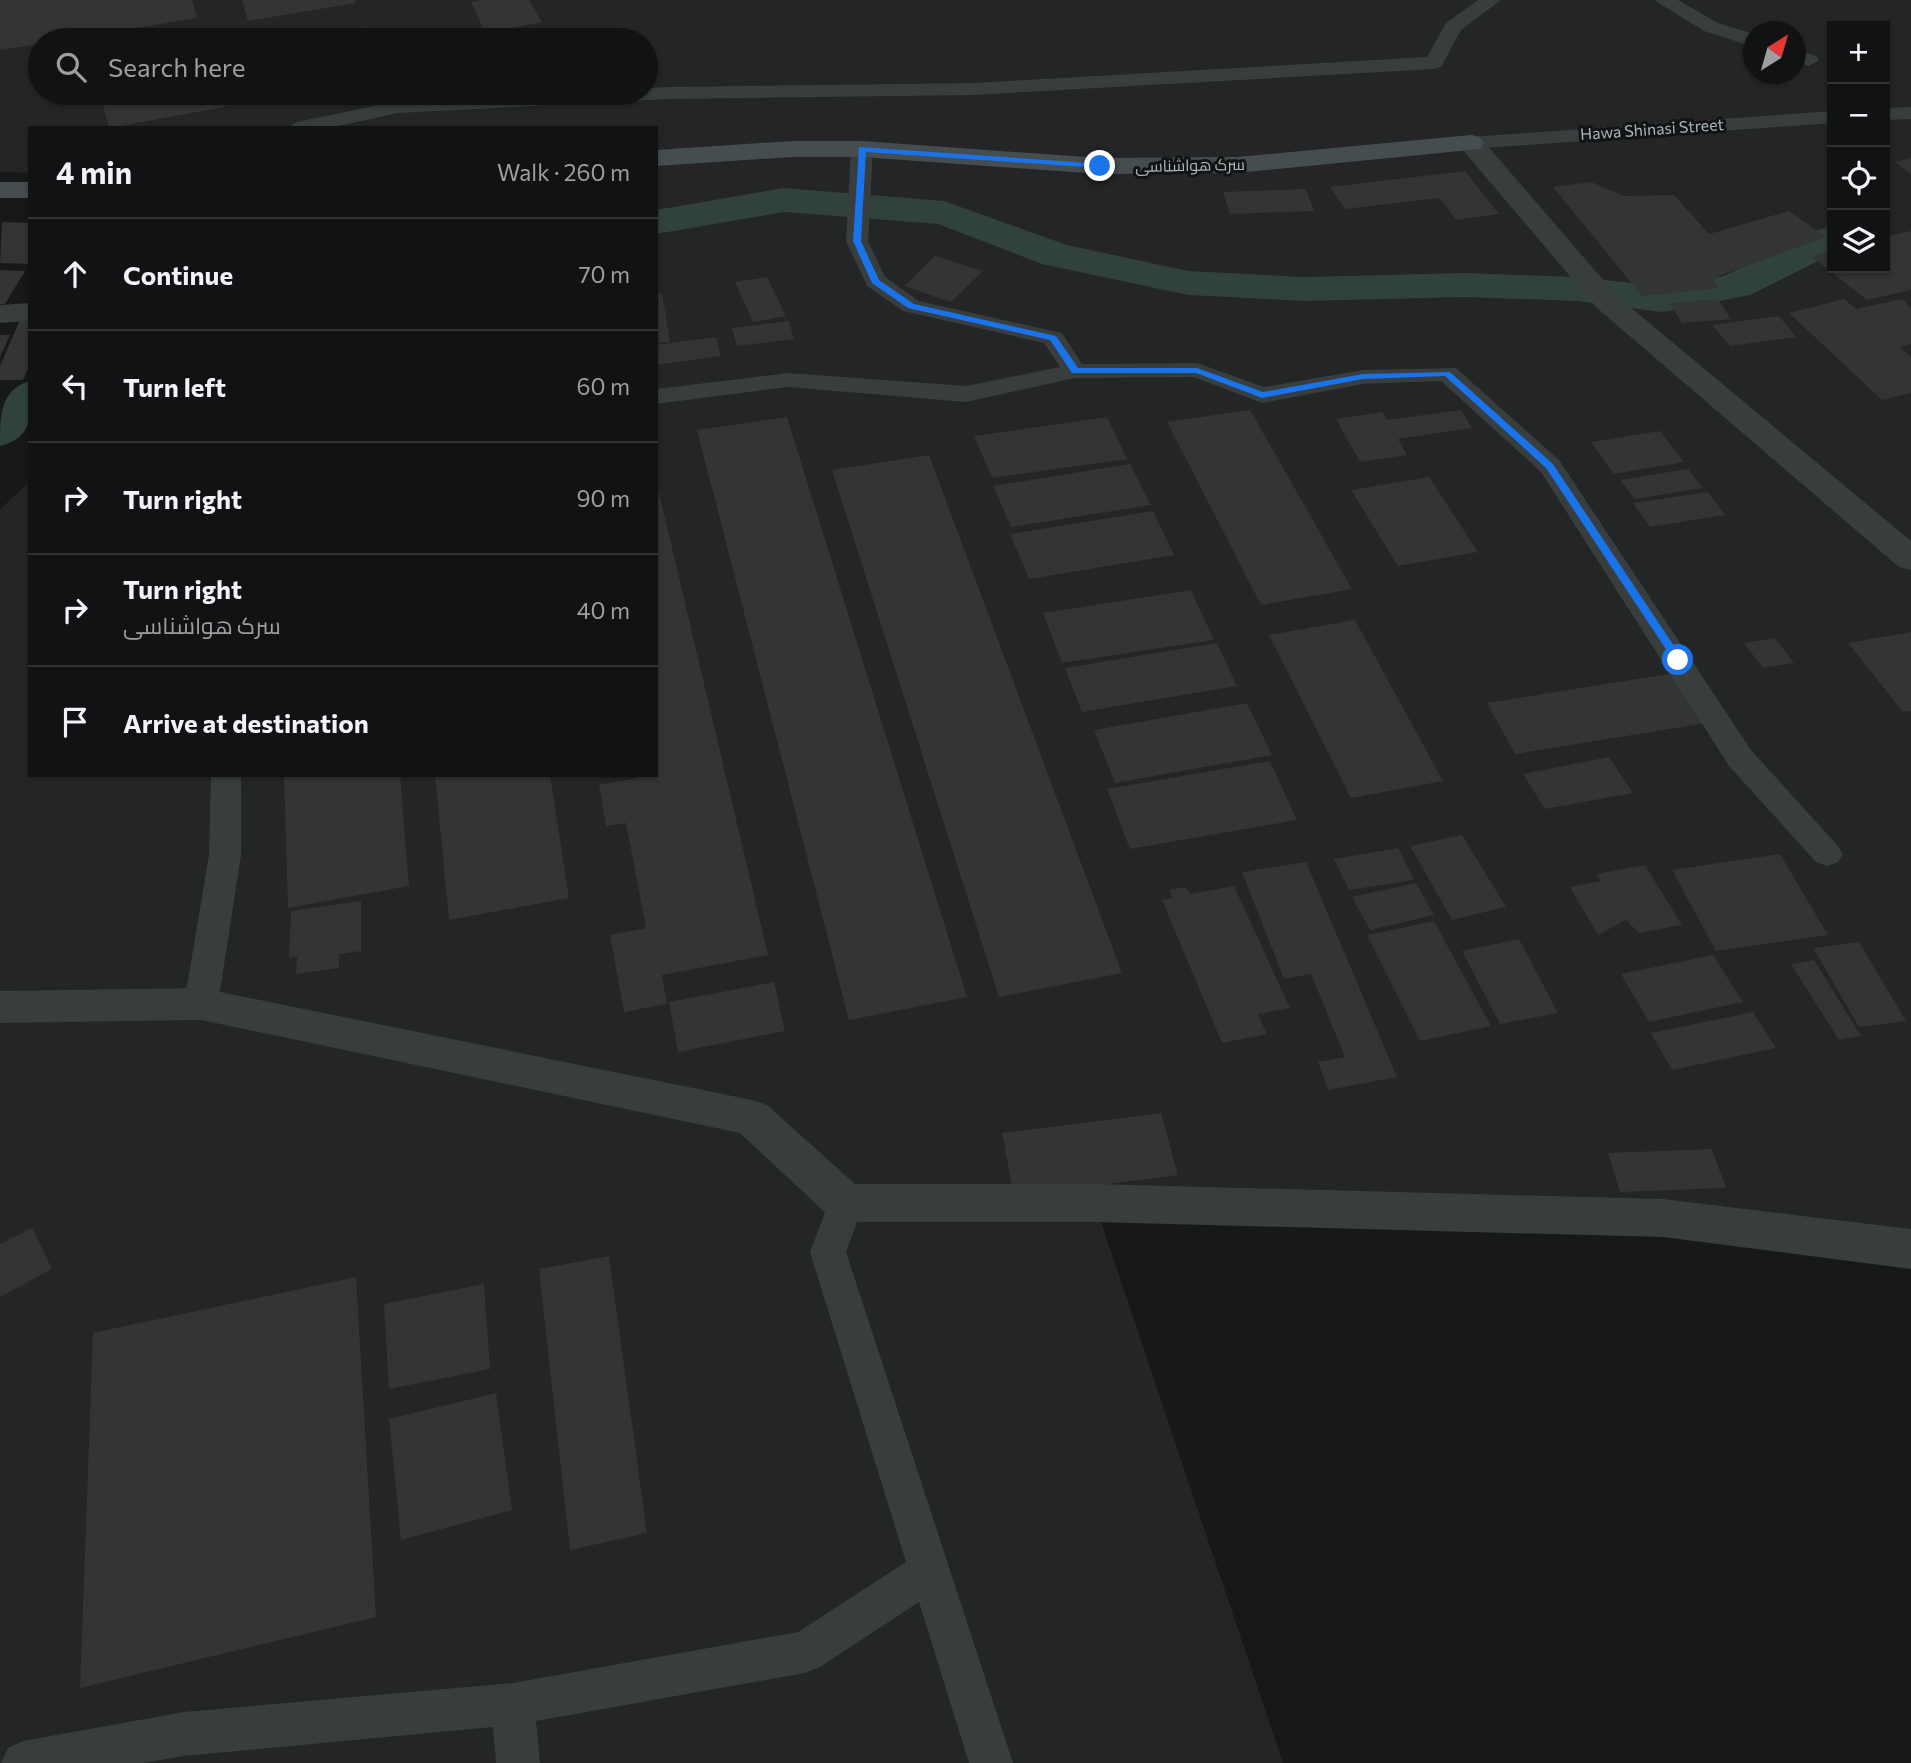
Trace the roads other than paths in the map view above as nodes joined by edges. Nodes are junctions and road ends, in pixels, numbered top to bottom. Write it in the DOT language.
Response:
graph roads {
  1 [pos="1491,0"];
  2 [pos="1664,0"];
  3 [pos="1743,37"];
  4 [pos="658,94"];
  5 [pos="437,105"];
  6 [pos="1911,113"];
  7 [pos="1890,114"];
  8 [pos="1827,117"];
  9 [pos="307,126"];
  10 [pos="1471,143"];
  11 [pos="862,149"];
  12 [pos="658,158"];
  13 [pos="0,190"];
  14 [pos="28,190"];
  15 [pos="28,312"];
  16 [pos="0,314"];
  17 [pos="1075,371"];
  18 [pos="658,397"];
  19 [pos="1911,559"];
  20 [pos="226,777"];
  21 [pos="1827,855"];
  22 [pos="201,1004"];
  23 [pos="0,1007"];
  24 [pos="846,1203"];
  25 [pos="1911,1249"];
  26 [pos="929,1571"];
  27 [pos="513,1704"];
  28 [pos="23,1763"];
  29 [pos="518,1763"];
  30 [pos="991,1763"];
  1 -- 4 [label="lane"];
  2 -- 3 [label="lane"];
  5 -- 9 [label="lane"];
  6 -- 7 [label="lane"];
  8 -- 10 [label="lane, Hawa Shinasi Street"];
  10 -- 11 [label="street, سرک هواشناسی"];
  10 -- 19 [label="street"];
  11 -- 12 [label="street, سرک هواشناسی"];
  11 -- 17 [label="lane"];
  13 -- 14 [label="street"];
  15 -- 16 [label="street"];
  17 -- 18 [label="lane"];
  17 -- 21 [label="lane"];
  20 -- 22 [label="lane"];
  22 -- 23 [label="street"];
  22 -- 24 [label="street"];
  24 -- 25 [label="street"];
  24 -- 26 [label="lane"];
  26 -- 27 [label="lane"];
  26 -- 30 [label="lane"];
  27 -- 28 [label="lane"];
  27 -- 29 [label="lane"];
}
